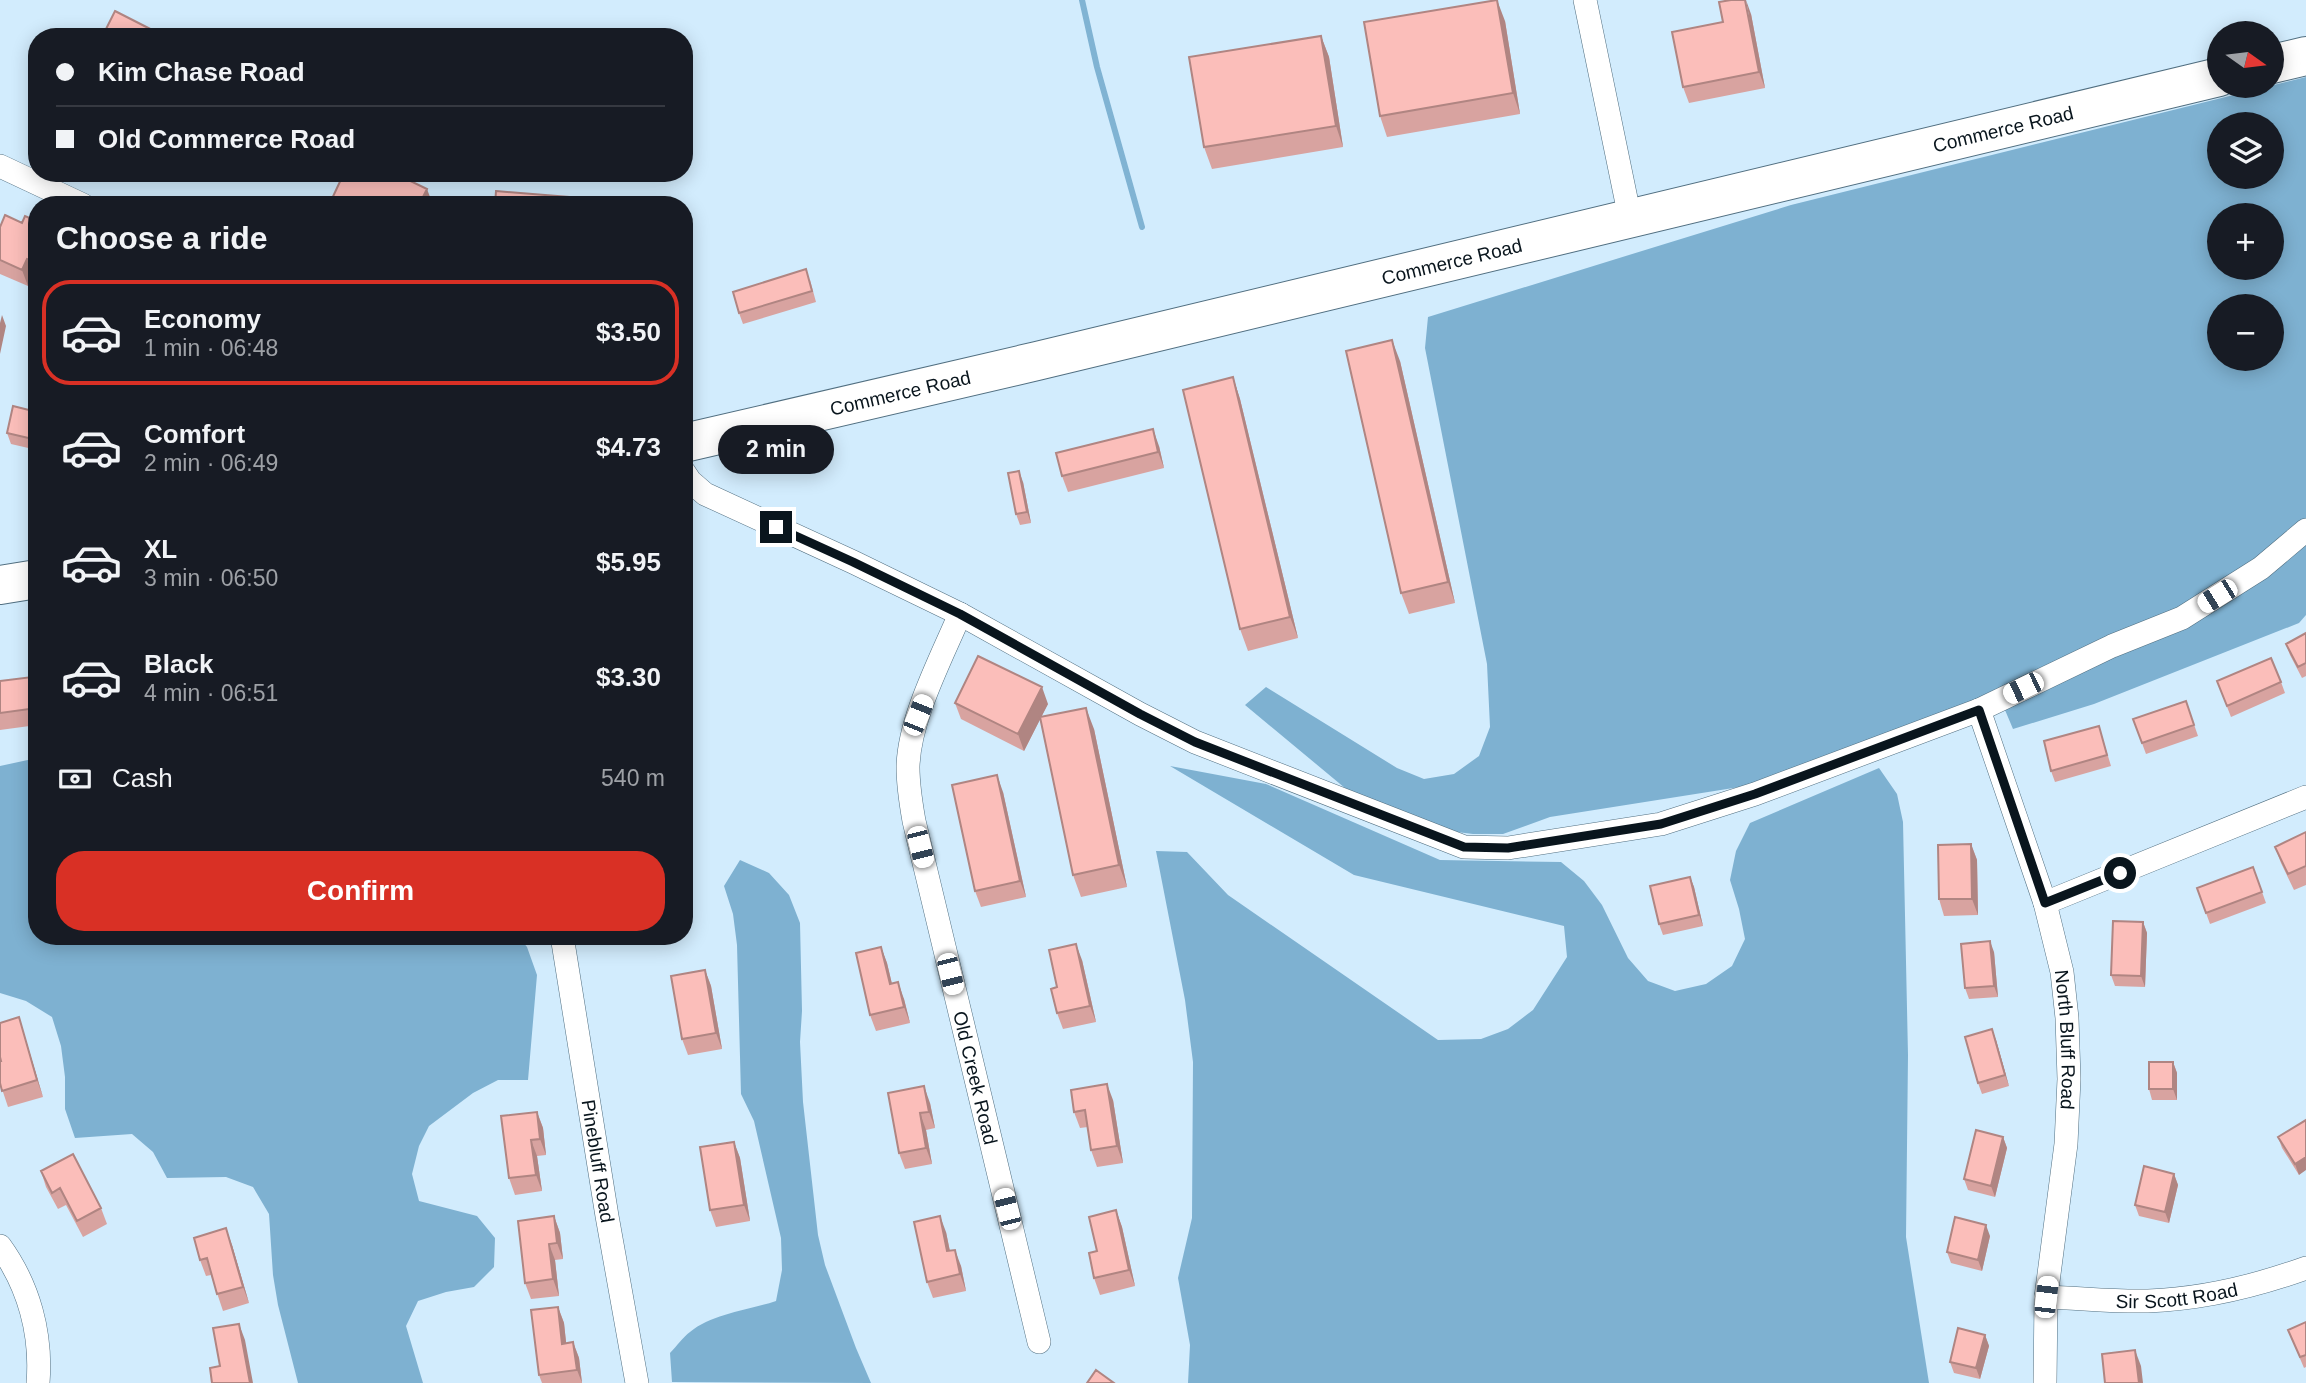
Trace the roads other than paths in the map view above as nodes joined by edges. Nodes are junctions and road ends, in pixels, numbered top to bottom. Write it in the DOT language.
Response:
graph roads {
  1 [pos="1586,0"];
  2 [pos="2306,56"];
  3 [pos="2284,61"];
  4 [pos="2207,79"];
  5 [pos="0,166"];
  6 [pos="28,179"];
  7 [pos="34,182"];
  8 [pos="64,196"];
  9 [pos="1630,218"];
  10 [pos="693,441"];
  11 [pos="693,484"];
  12 [pos="2306,530"];
  13 [pos="28,580"];
  14 [pos="0,585"];
  15 [pos="960,614"];
  16 [pos="1979,710"];
  17 [pos="2306,797"];
  18 [pos="2045,903"];
  19 [pos="563,945"];
  20 [pos="0,1246"];
  21 [pos="2306,1268"];
  22 [pos="2046,1297"];
  23 [pos="1039,1342"];
  24 [pos="38,1383"];
  25 [pos="637,1383"];
  26 [pos="2045,1383"];
  1 -- 9 [label="street"];
  2 -- 3 [label="highway"];
  4 -- 9 [label="highway, Commerce Road"];
  5 -- 6 [label="street"];
  7 -- 8 [label="street"];
  9 -- 10 [label="highway, Commerce Road"];
  11 -- 15 [label="street"];
  12 -- 16 [label="street"];
  13 -- 14 [label="highway"];
  15 -- 16 [label="street"];
  15 -- 23 [label="street, Old Creek Road"];
  16 -- 18 [label="street, North Bluff Road"];
  17 -- 18 [label="street"];
  18 -- 22 [label="street, North Bluff Road"];
  19 -- 25 [label="street, Pinebluff Road"];
  20 -- 24 [label="street"];
  21 -- 22 [label="street, Sir Scott Road"];
  22 -- 26 [label="street, North Bluff Road"];
}
